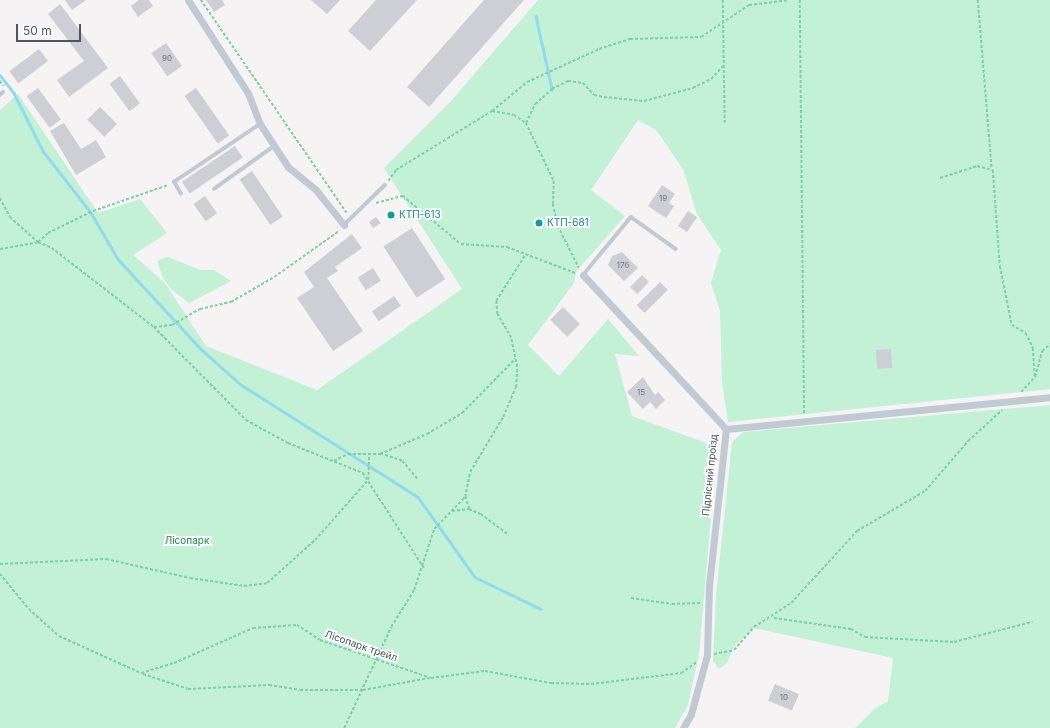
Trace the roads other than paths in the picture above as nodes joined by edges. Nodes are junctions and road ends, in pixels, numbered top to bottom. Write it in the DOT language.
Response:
graph roads {
  1 [pos="188,0"];
  2 [pos="260,124"];
  3 [pos="274,146"];
  4 [pos="385,186"];
  5 [pos="214,190"];
  6 [pos="181,194"];
  7 [pos="344,225"];
  8 [pos="676,249"];
  9 [pos="583,275"];
  10 [pos="1050,396"];
  11 [pos="726,428"];
  12 [pos="683,728"];
  1 -- 2 [label="street"];
  2 -- 3 [label="street"];
  2 -- 6 [label="lane"];
  3 -- 5 [label="lane"];
  3 -- 7 [label="street"];
  4 -- 7 [label="lane"];
  8 -- 9 [label="lane"];
  9 -- 11 [label="street, Підлісний проїзд"];
  10 -- 11 [label="street"];
  11 -- 12 [label="street, Підлісний проїзд"];
}
